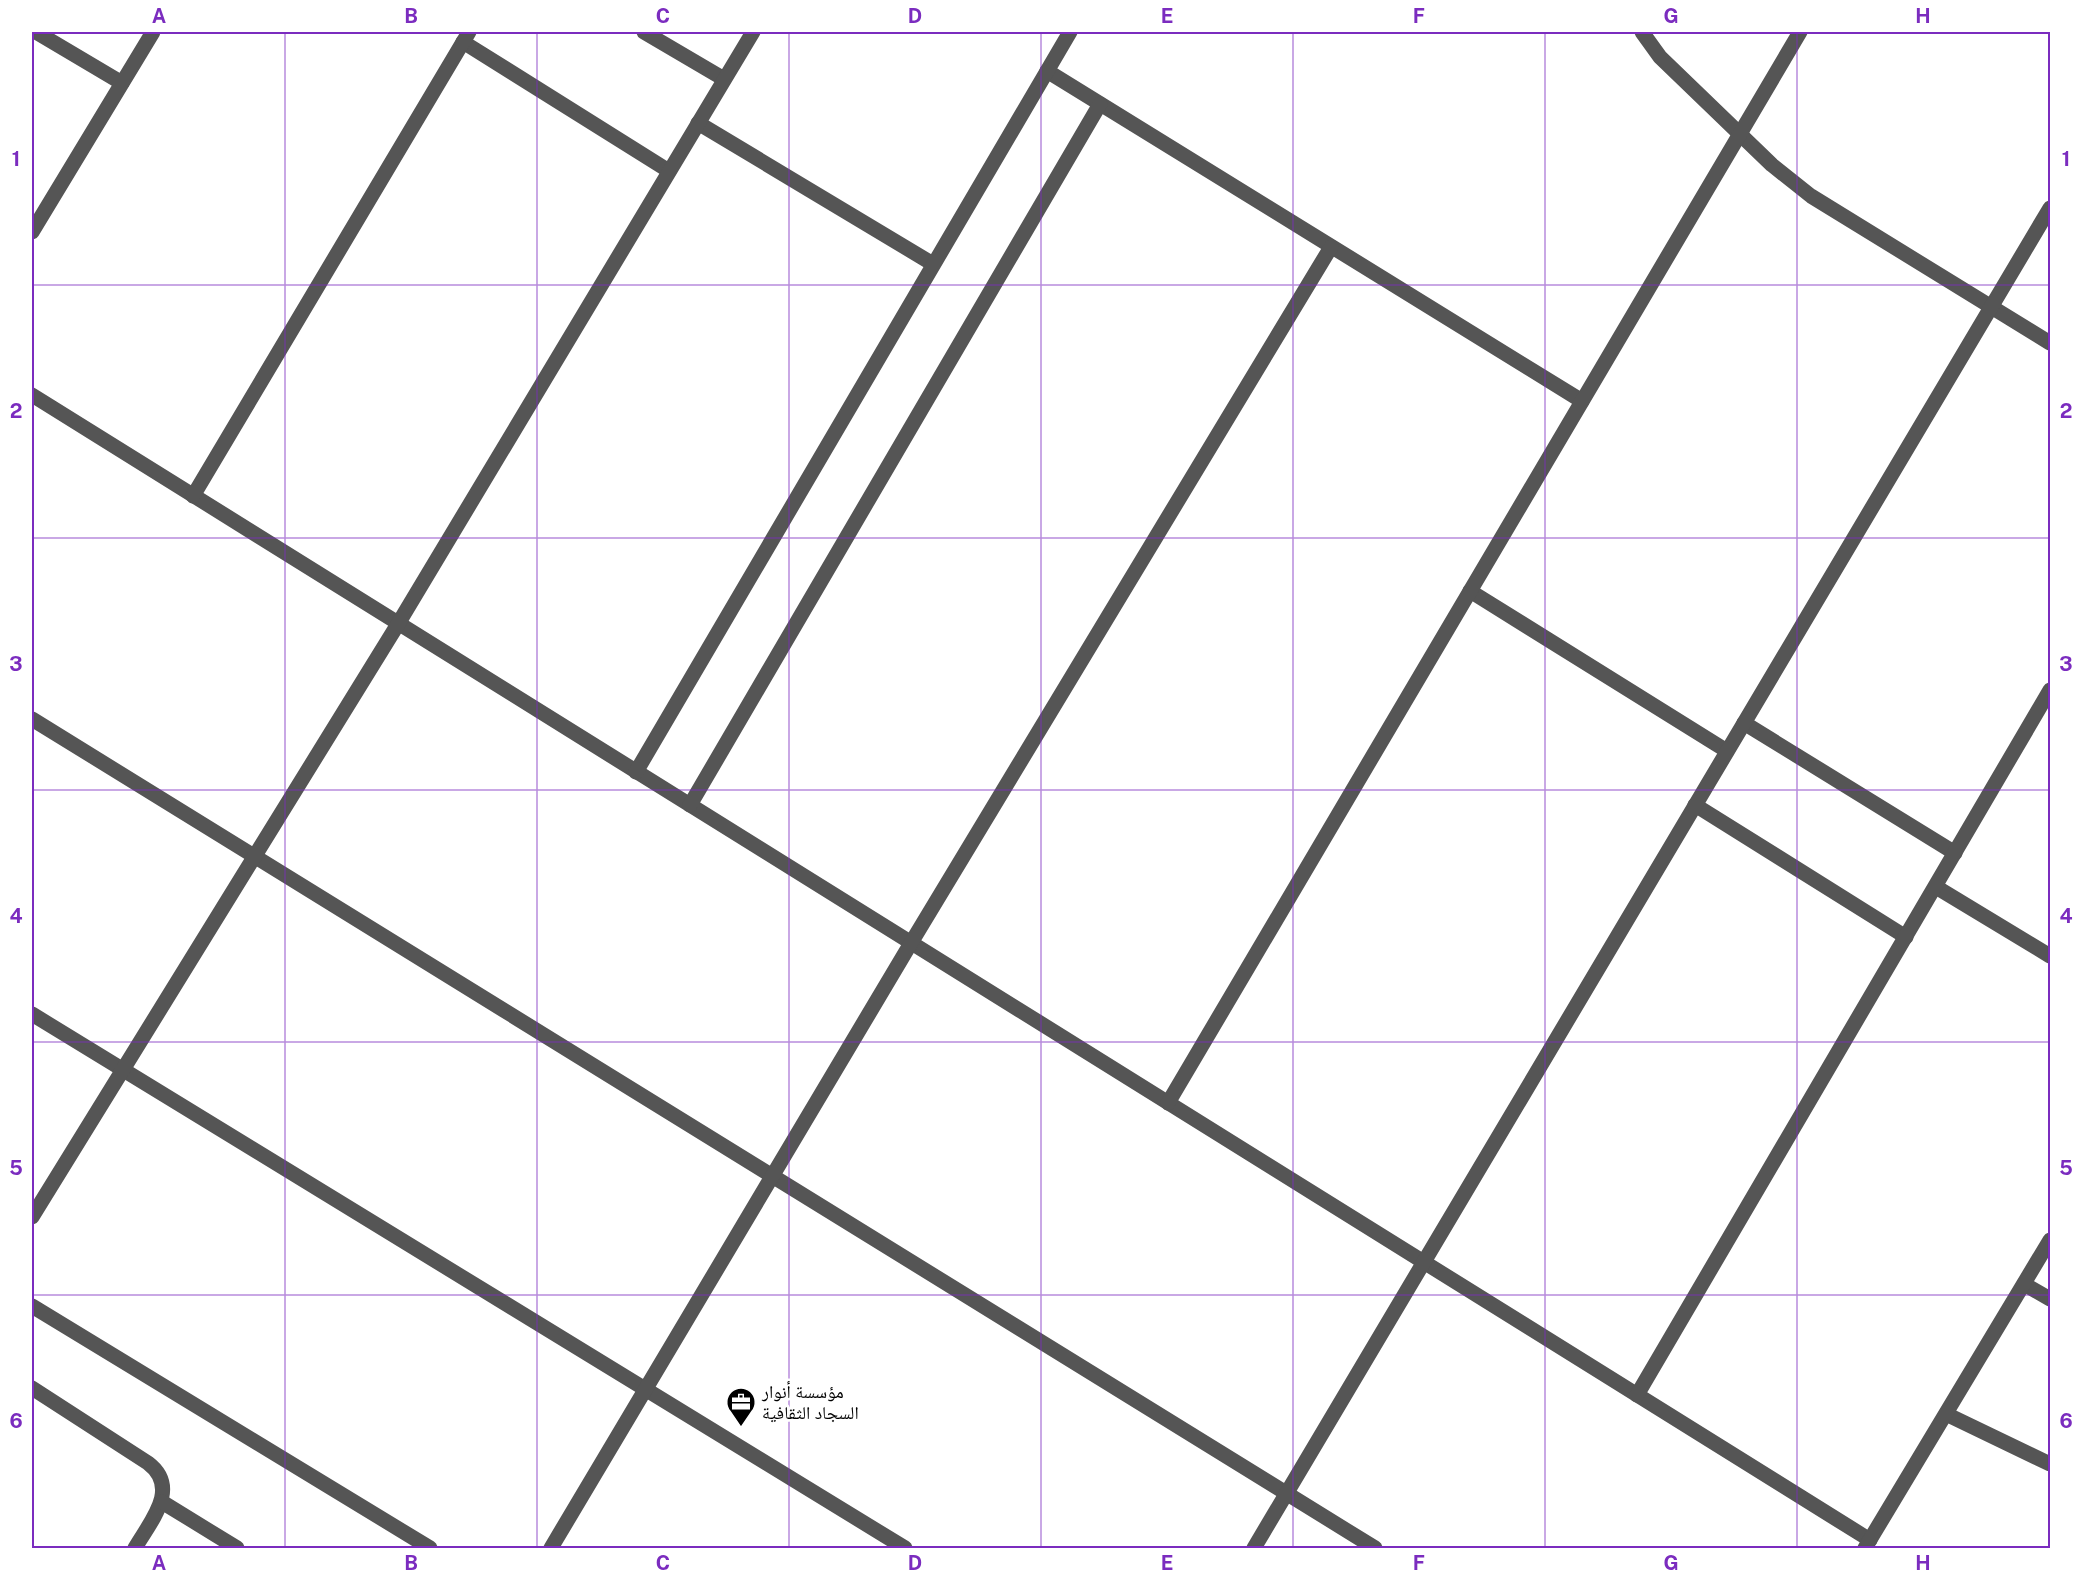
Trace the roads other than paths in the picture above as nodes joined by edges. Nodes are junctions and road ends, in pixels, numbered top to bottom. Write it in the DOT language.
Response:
graph roads {
  1 [pos="36,32"];
  2 [pos="153,32"];
  3 [pos="644,32"];
  4 [pos="753,32"];
  5 [pos="1070,32"];
  6 [pos="1642,32"];
  7 [pos="1800,32"];
  8 [pos="466,37"];
  9 [pos="1047,71"];
  10 [pos="724,79"];
  11 [pos="122,83"];
  12 [pos="1100,104"];
  13 [pos="698,123"];
  14 [pos="1740,134"];
  15 [pos="669,171"];
  16 [pos="2050,208"];
  17 [pos="32,232"];
  18 [pos="1331,247"];
  19 [pos="933,264"];
  20 [pos="1991,308"];
  21 [pos="2050,343"];
  22 [pos="32,395"];
  23 [pos="1582,402"];
  24 [pos="193,496"];
  25 [pos="1470,591"];
  26 [pos="398,624"];
  27 [pos="2050,690"];
  28 [pos="32,719"];
  29 [pos="1744,723"];
  30 [pos="1728,751"];
  31 [pos="636,772"];
  32 [pos="690,806"];
  33 [pos="1695,806"];
  34 [pos="1955,853"];
  35 [pos="254,857"];
  36 [pos="1936,886"];
  37 [pos="1906,937"];
  38 [pos="911,943"];
  39 [pos="2050,956"];
  40 [pos="32,1014"];
  41 [pos="122,1070"];
  42 [pos="1168,1103"];
  43 [pos="772,1178"];
  44 [pos="32,1217"];
  45 [pos="2050,1240"];
  46 [pos="1424,1262"];
  47 [pos="2024,1284"];
  48 [pos="2050,1299"];
  49 [pos="32,1306"];
  50 [pos="32,1388"];
  51 [pos="646,1389"];
  52 [pos="1637,1395"];
  53 [pos="1946,1414"];
  54 [pos="2050,1464"];
  55 [pos="1286,1494"];
  56 [pos="162,1502"];
  57 [pos="1867,1544"];
  58 [pos="135,1548"];
  59 [pos="237,1548"];
  60 [pos="430,1548"];
  61 [pos="551,1548"];
  62 [pos="905,1548"];
  63 [pos="1254,1548"];
  64 [pos="1375,1548"];
  1 -- 11 [label="street"];
  2 -- 11 [label="street"];
  3 -- 10 [label="street"];
  4 -- 10 [label="street"];
  5 -- 9 [label="street"];
  6 -- 14 [label="street"];
  7 -- 14 [label="street"];
  8 -- 15 [label="street"];
  8 -- 24 [label="street"];
  9 -- 12 [label="street"];
  9 -- 19 [label="street"];
  10 -- 13 [label="street"];
  11 -- 17 [label="street"];
  12 -- 18 [label="street"];
  12 -- 32 [label="street"];
  13 -- 15 [label="street"];
  13 -- 19 [label="street"];
  14 -- 20 [label="street"];
  14 -- 23 [label="street"];
  15 -- 26 [label="street"];
  16 -- 20 [label="street"];
  18 -- 23 [label="street"];
  18 -- 38 [label="street"];
  19 -- 31 [label="street"];
  20 -- 21 [label="street"];
  20 -- 29 [label="street"];
  22 -- 24 [label="street"];
  23 -- 25 [label="street"];
  24 -- 26 [label="street"];
  25 -- 30 [label="street"];
  25 -- 42 [label="street"];
  26 -- 31 [label="street"];
  26 -- 35 [label="street"];
  27 -- 34 [label="street"];
  28 -- 35 [label="street"];
  29 -- 30 [label="street"];
  29 -- 34 [label="street"];
  30 -- 33 [label="street"];
  31 -- 32 [label="street"];
  32 -- 38 [label="street"];
  33 -- 37 [label="street"];
  33 -- 46 [label="street"];
  34 -- 36 [label="street"];
  35 -- 41 [label="street"];
  35 -- 43 [label="street"];
  36 -- 37 [label="street"];
  36 -- 39 [label="street"];
  37 -- 52 [label="street"];
  38 -- 42 [label="street"];
  38 -- 43 [label="street"];
  40 -- 41 [label="street"];
  41 -- 44 [label="street"];
  41 -- 51 [label="street"];
  42 -- 46 [label="street"];
  43 -- 51 [label="street"];
  43 -- 55 [label="street"];
  45 -- 47 [label="street"];
  46 -- 52 [label="street"];
  46 -- 55 [label="street"];
  47 -- 48 [label="street"];
  47 -- 53 [label="street"];
  49 -- 60 [label="street"];
  50 -- 56 [label="street"];
  51 -- 61 [label="street"];
  51 -- 62 [label="street"];
  52 -- 57 [label="street"];
  53 -- 54 [label="street"];
  53 -- 57 [label="street"];
  55 -- 63 [label="street"];
  55 -- 64 [label="street"];
  56 -- 58 [label="street"];
  56 -- 59 [label="street"];
}
